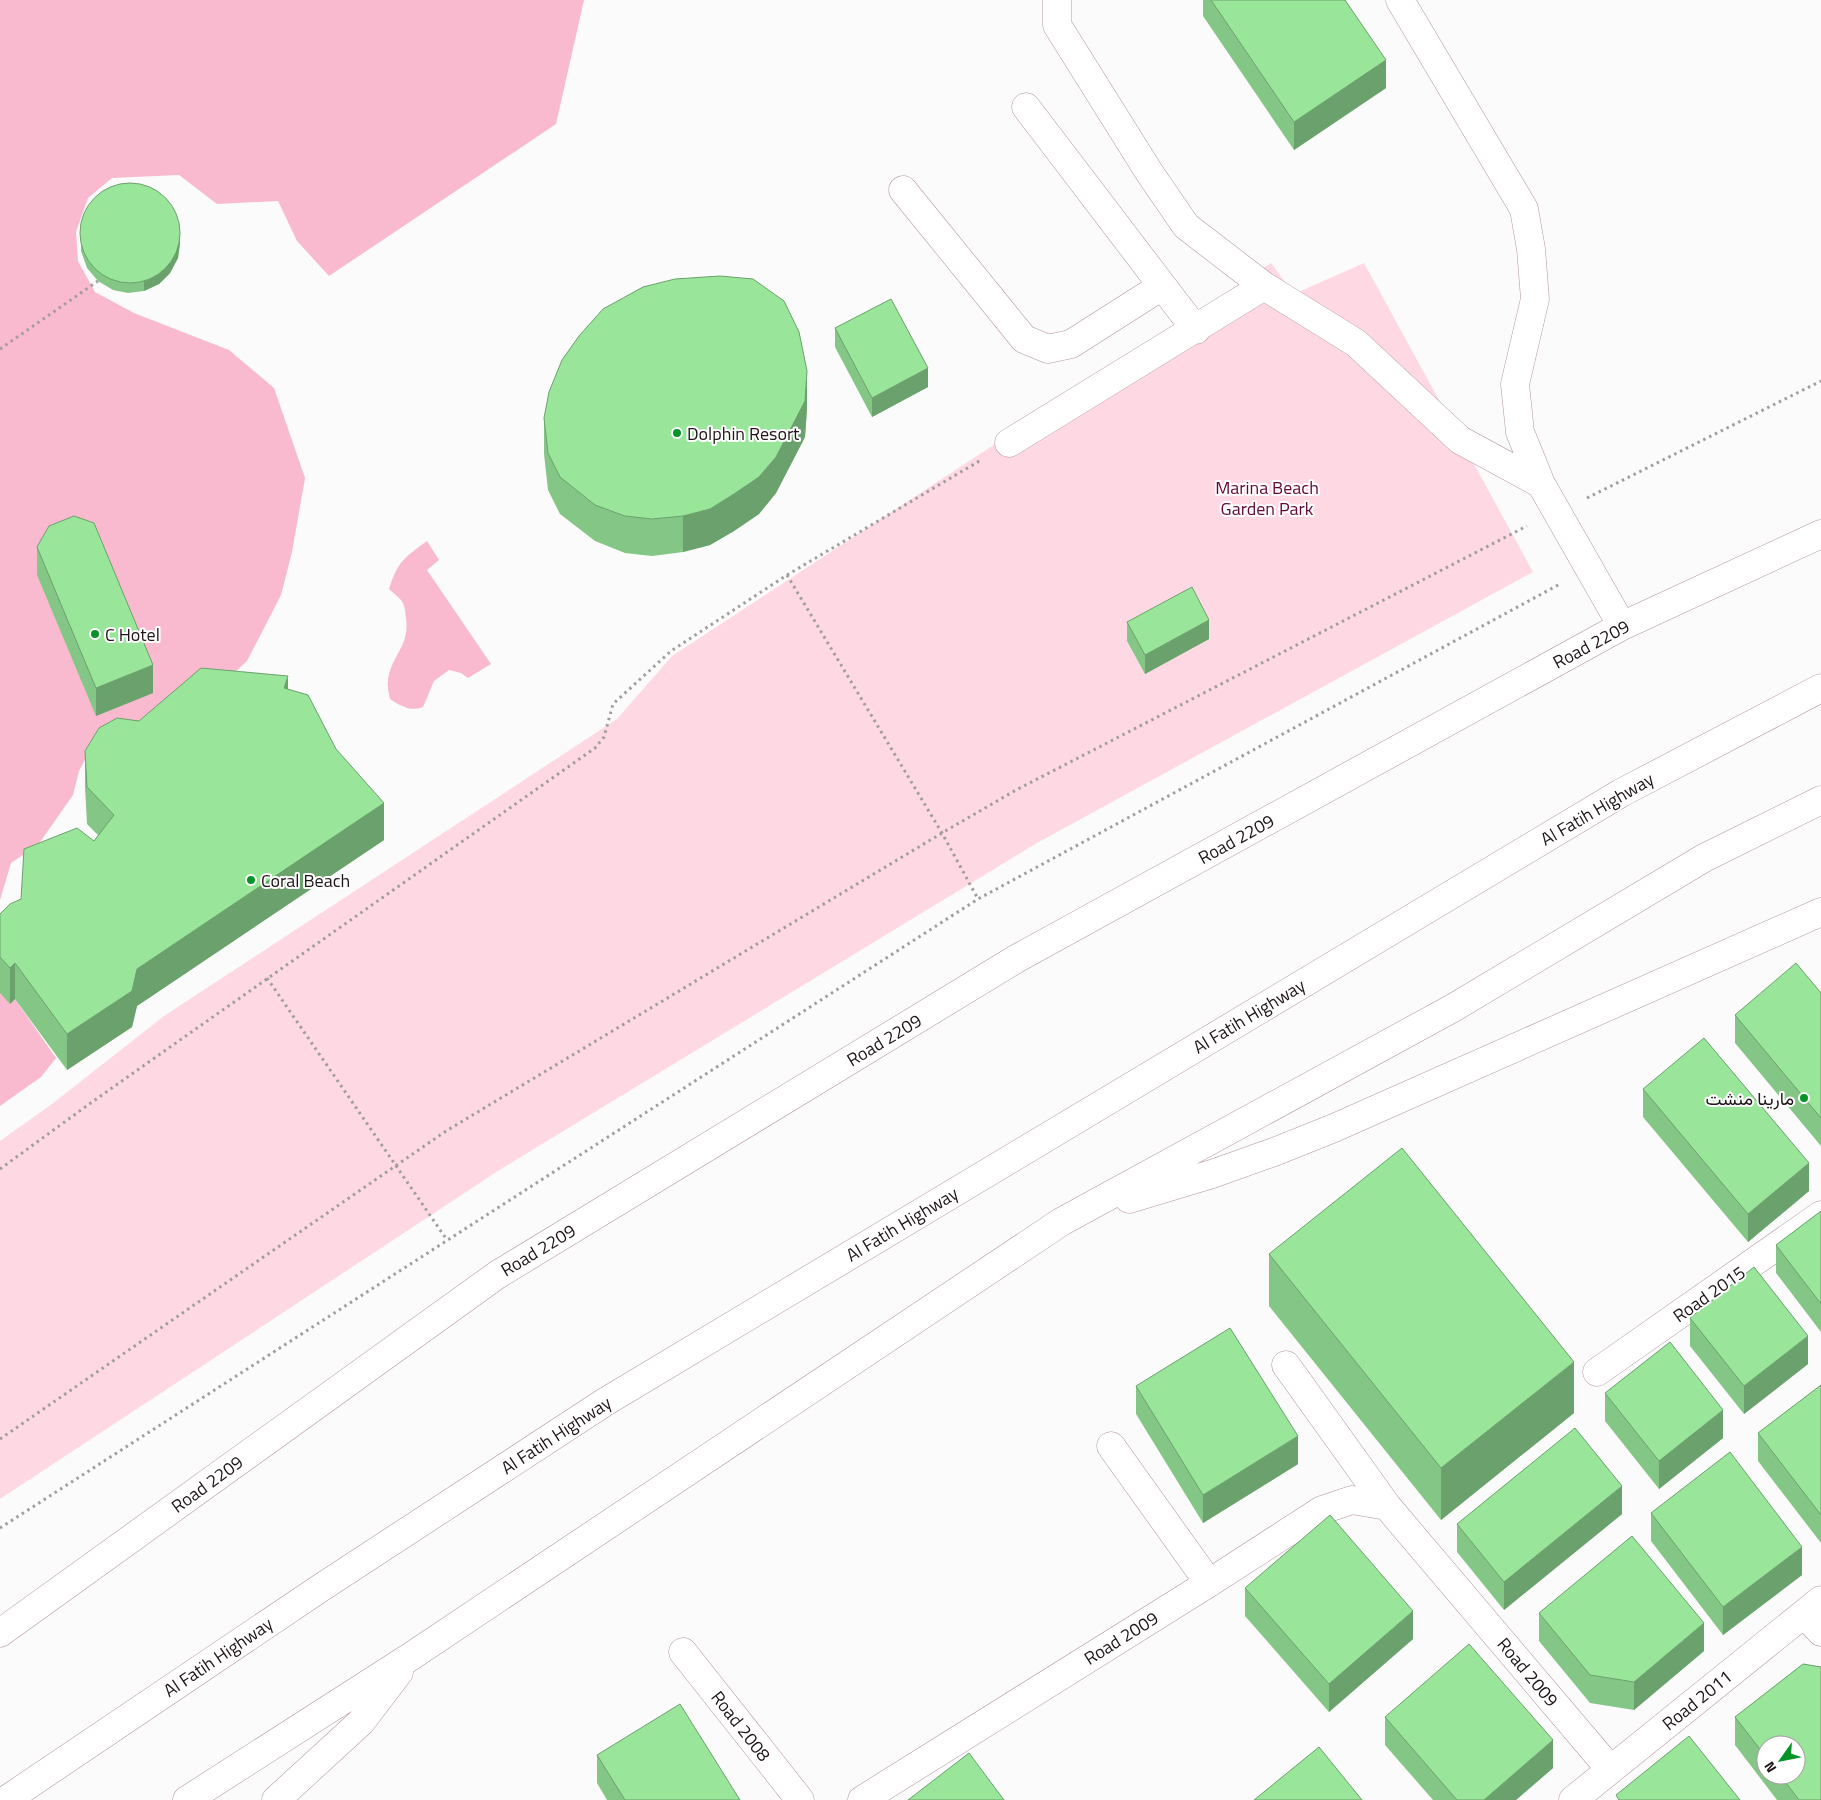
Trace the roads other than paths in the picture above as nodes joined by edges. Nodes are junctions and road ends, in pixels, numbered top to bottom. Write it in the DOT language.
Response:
graph roads {
  1 [pos="1057,0"];
  2 [pos="1400,0"];
  3 [pos="1026,106"];
  4 [pos="903,190"];
  5 [pos="1162,286"];
  6 [pos="1264,286"];
  7 [pos="1196,330"];
  8 [pos="1009,443"];
  9 [pos="1541,484"];
  10 [pos="1821,534"];
  11 [pos="1622,626"];
  12 [pos="1821,688"];
  13 [pos="1821,800"];
  14 [pos="1821,912"];
  15 [pos="1821,1215"];
  16 [pos="1061,1222"];
  17 [pos="1286,1365"];
  18 [pos="1597,1372"];
  19 [pos="1111,1446"];
  20 [pos="1387,1506"];
  21 [pos="1208,1583"];
  22 [pos="1815,1616"];
  23 [pos="0,1633"];
  24 [pos="683,1652"];
  25 [pos="410,1657"];
  26 [pos="1610,1769"];
  27 [pos="6,1800"];
  28 [pos="187,1800"];
  29 [pos="276,1800"];
  30 [pos="800,1800"];
  31 [pos="862,1800"];
  32 [pos="1573,1800"];
  1 -- 6 [label="street"];
  2 -- 9 [label="street"];
  3 -- 5 [label="street"];
  4 -- 5 [label="street"];
  5 -- 7 [label="street"];
  6 -- 7 [label="street"];
  6 -- 9 [label="street"];
  7 -- 8 [label="street"];
  9 -- 11 [label="street"];
  10 -- 11 [label="street, Road 2209"];
  11 -- 23 [label="street, Road 2209"];
  12 -- 27 [label="street, Al Fatih Highway"];
  13 -- 16 [label="street"];
  14 -- 16 [label="street"];
  15 -- 18 [label="street, Road 2015"];
  16 -- 25 [label="street"];
  17 -- 20 [label="street, Road 2009"];
  19 -- 21 [label="street"];
  20 -- 21 [label="street, Road 2009"];
  20 -- 26 [label="street, Road 2009"];
  21 -- 31 [label="street, Road 2009"];
  22 -- 26 [label="street, Road 2011"];
  24 -- 30 [label="street, Road 2008"];
  25 -- 28 [label="street"];
  25 -- 29 [label="street"];
  26 -- 32 [label="street, Road 2011"];
}
